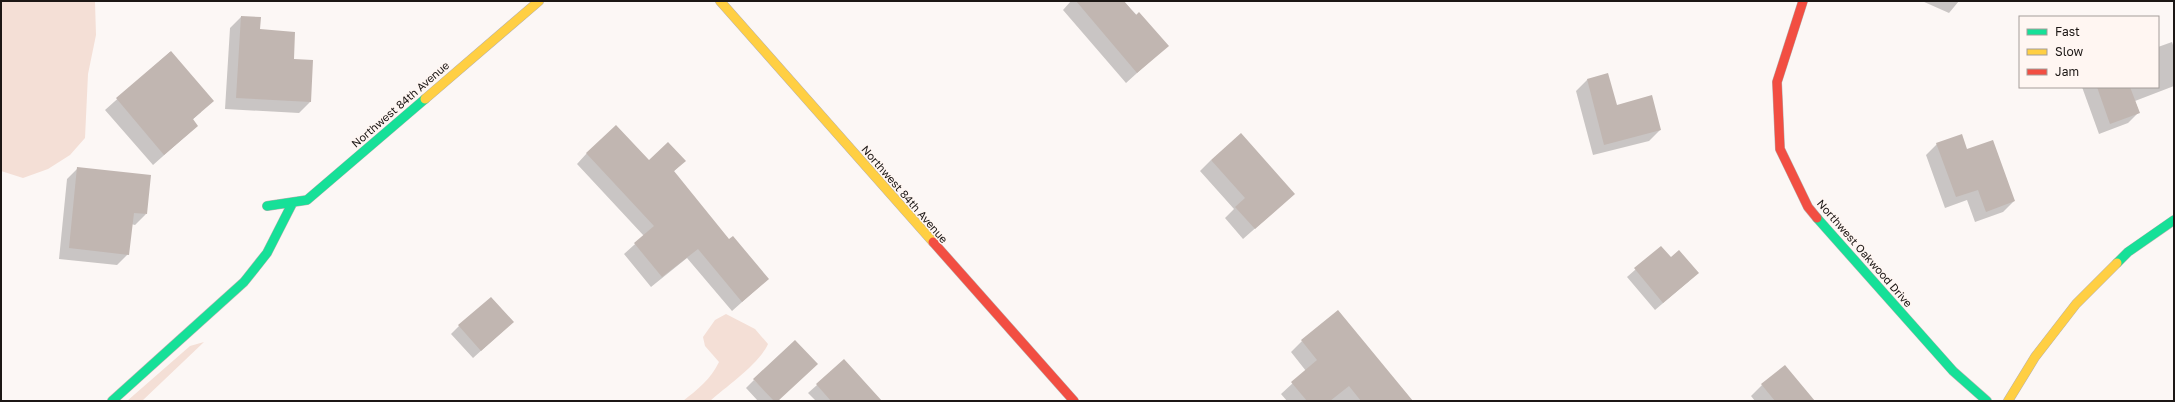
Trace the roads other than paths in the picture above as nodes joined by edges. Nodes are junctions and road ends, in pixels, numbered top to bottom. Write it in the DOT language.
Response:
graph roads {
  1 [pos="538,1"];
  2 [pos="720,1"];
  3 [pos="1803,1"];
  4 [pos="293,202"];
  5 [pos="267,206"];
  6 [pos="2174,220"];
  7 [pos="112,401"];
  8 [pos="1074,401"];
  9 [pos="1987,401"];
  10 [pos="2008,401"];
  1 -- 4 [label="street, Northwest 84th Avenue"];
  2 -- 8 [label="street, Northwest 84th Avenue"];
  3 -- 9 [label="street, Northwest Oakwood Drive"];
  4 -- 5 [label="street, Northwest 84th Avenue"];
  4 -- 7 [label="street"];
  6 -- 10 [label="street"];
}
